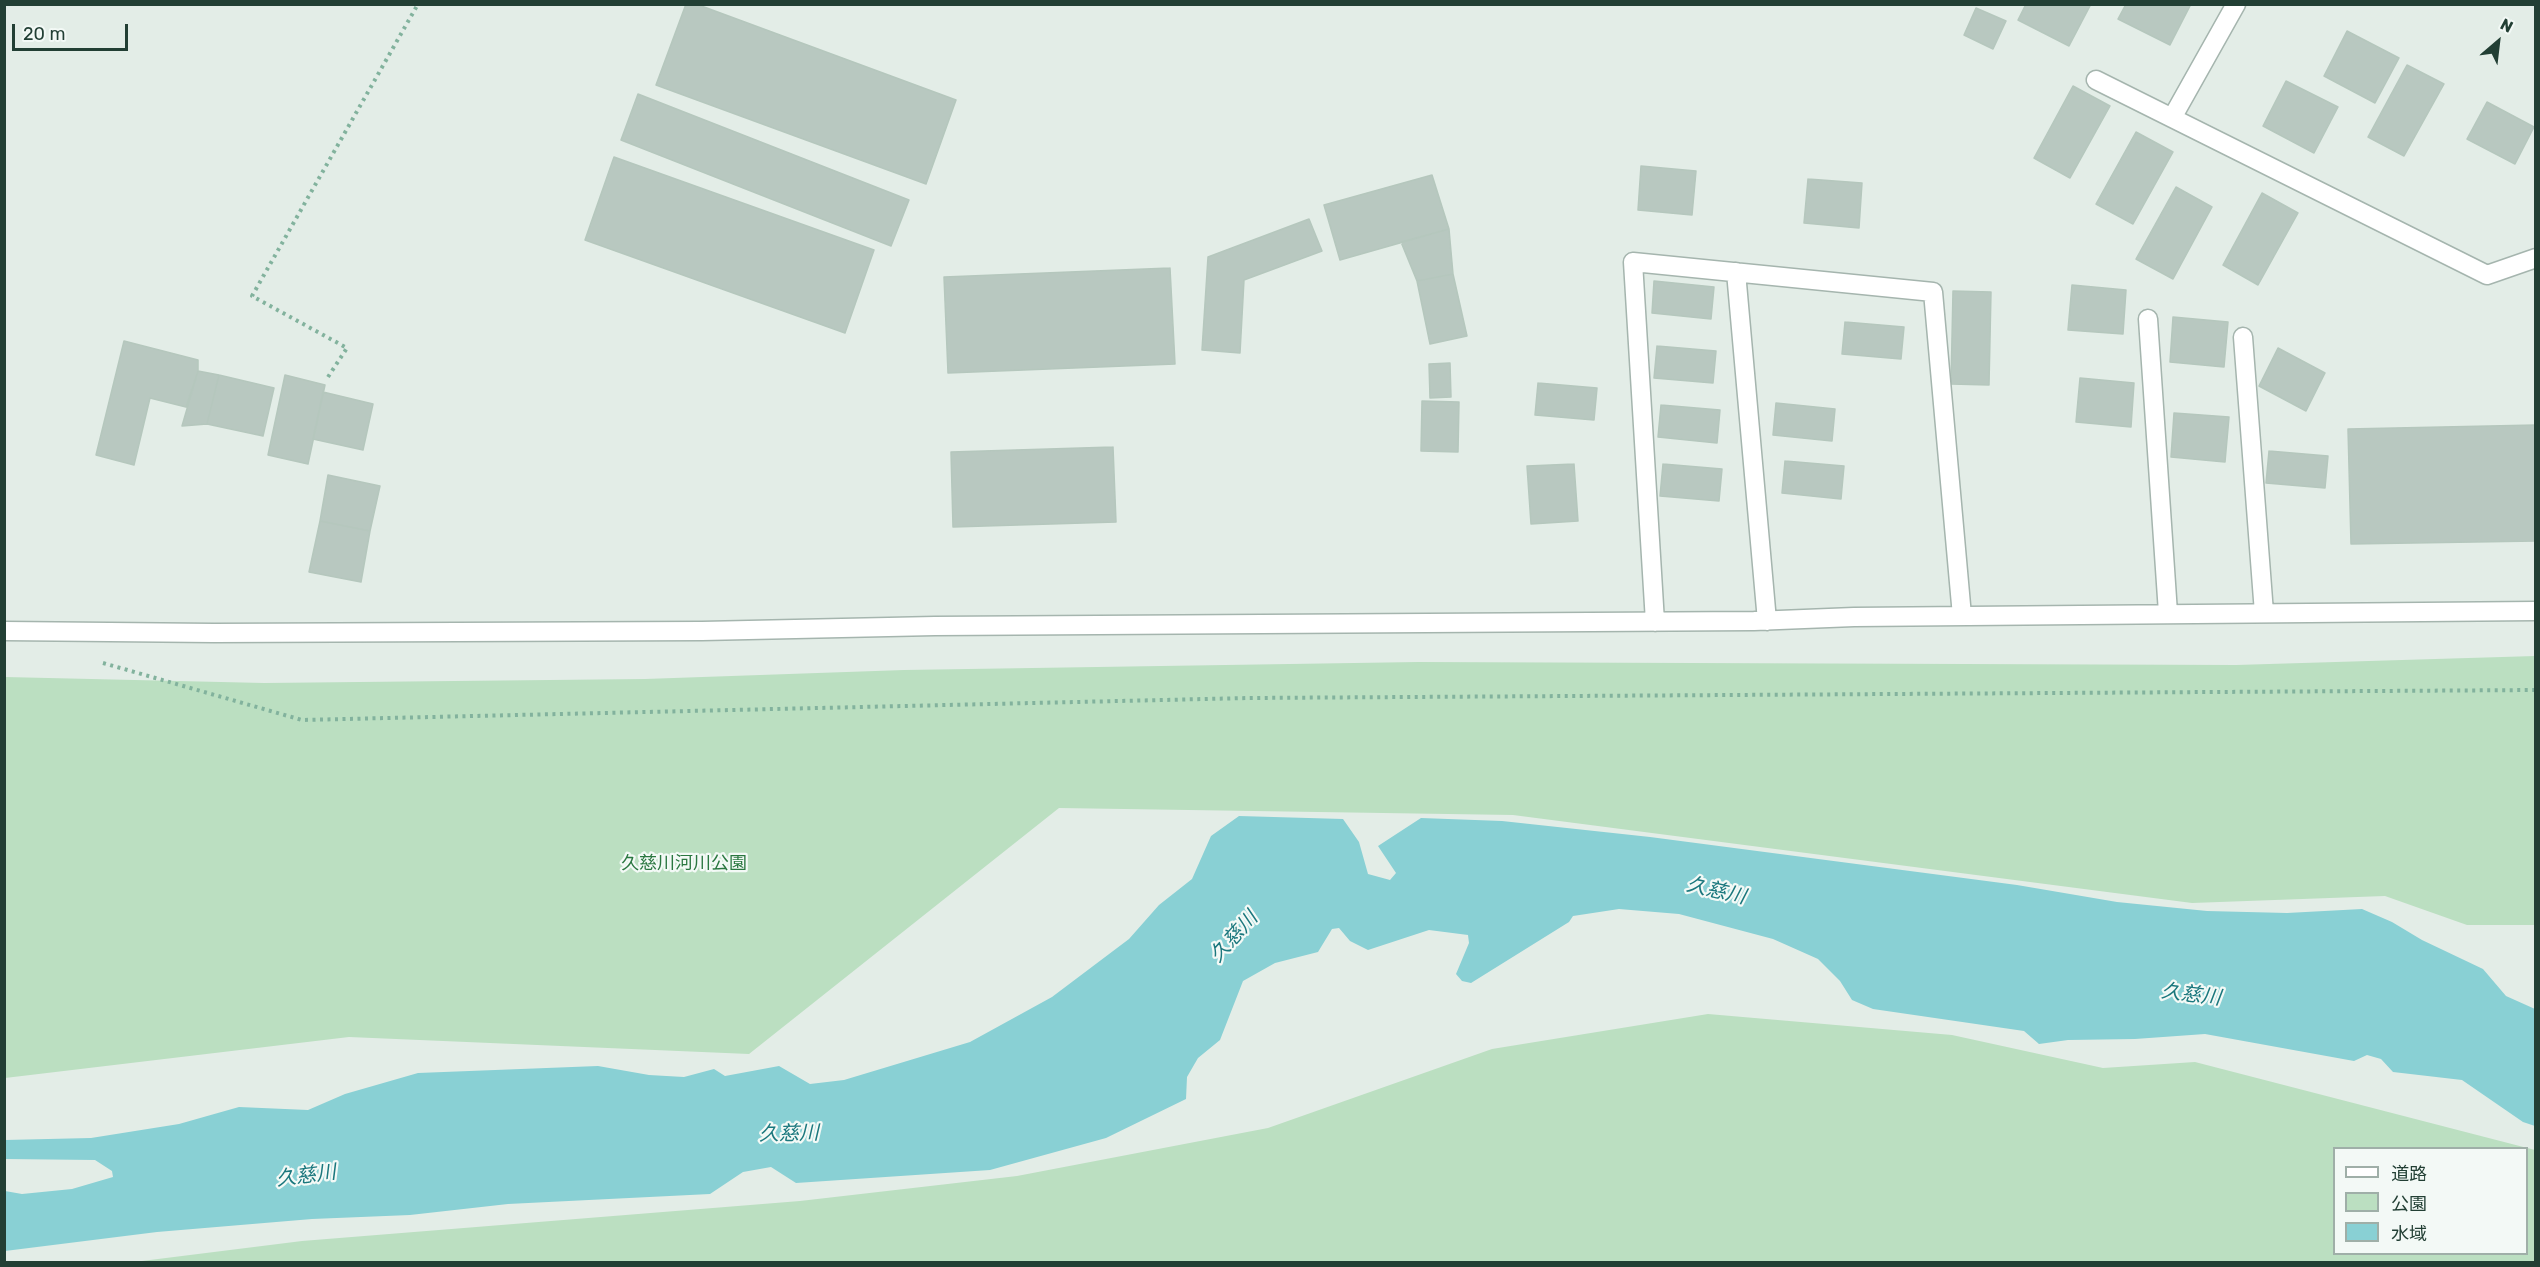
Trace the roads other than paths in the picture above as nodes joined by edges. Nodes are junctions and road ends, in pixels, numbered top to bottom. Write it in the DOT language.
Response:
graph roads {
  1 [pos="2236,4"];
  2 [pos="2096,80"];
  3 [pos="2172,118"];
  4 [pos="2535,258"];
  5 [pos="1736,272"];
  6 [pos="2148,319"];
  7 [pos="2243,337"];
  8 [pos="2535,611"];
  9 [pos="2168,613"];
  10 [pos="2264,613"];
  11 [pos="1962,616"];
  12 [pos="1655,621"];
  13 [pos="1767,621"];
  14 [pos="4,631"];
  1 -- 3 [label="street"];
  2 -- 3 [label="street"];
  3 -- 4 [label="street"];
  5 -- 11 [label="street"];
  5 -- 12 [label="street"];
  5 -- 13 [label="street"];
  6 -- 9 [label="street"];
  7 -- 10 [label="street"];
  8 -- 10 [label="street"];
  9 -- 10 [label="street"];
  9 -- 11 [label="street"];
  11 -- 13 [label="street"];
  12 -- 13 [label="street"];
  12 -- 14 [label="street"];
}
